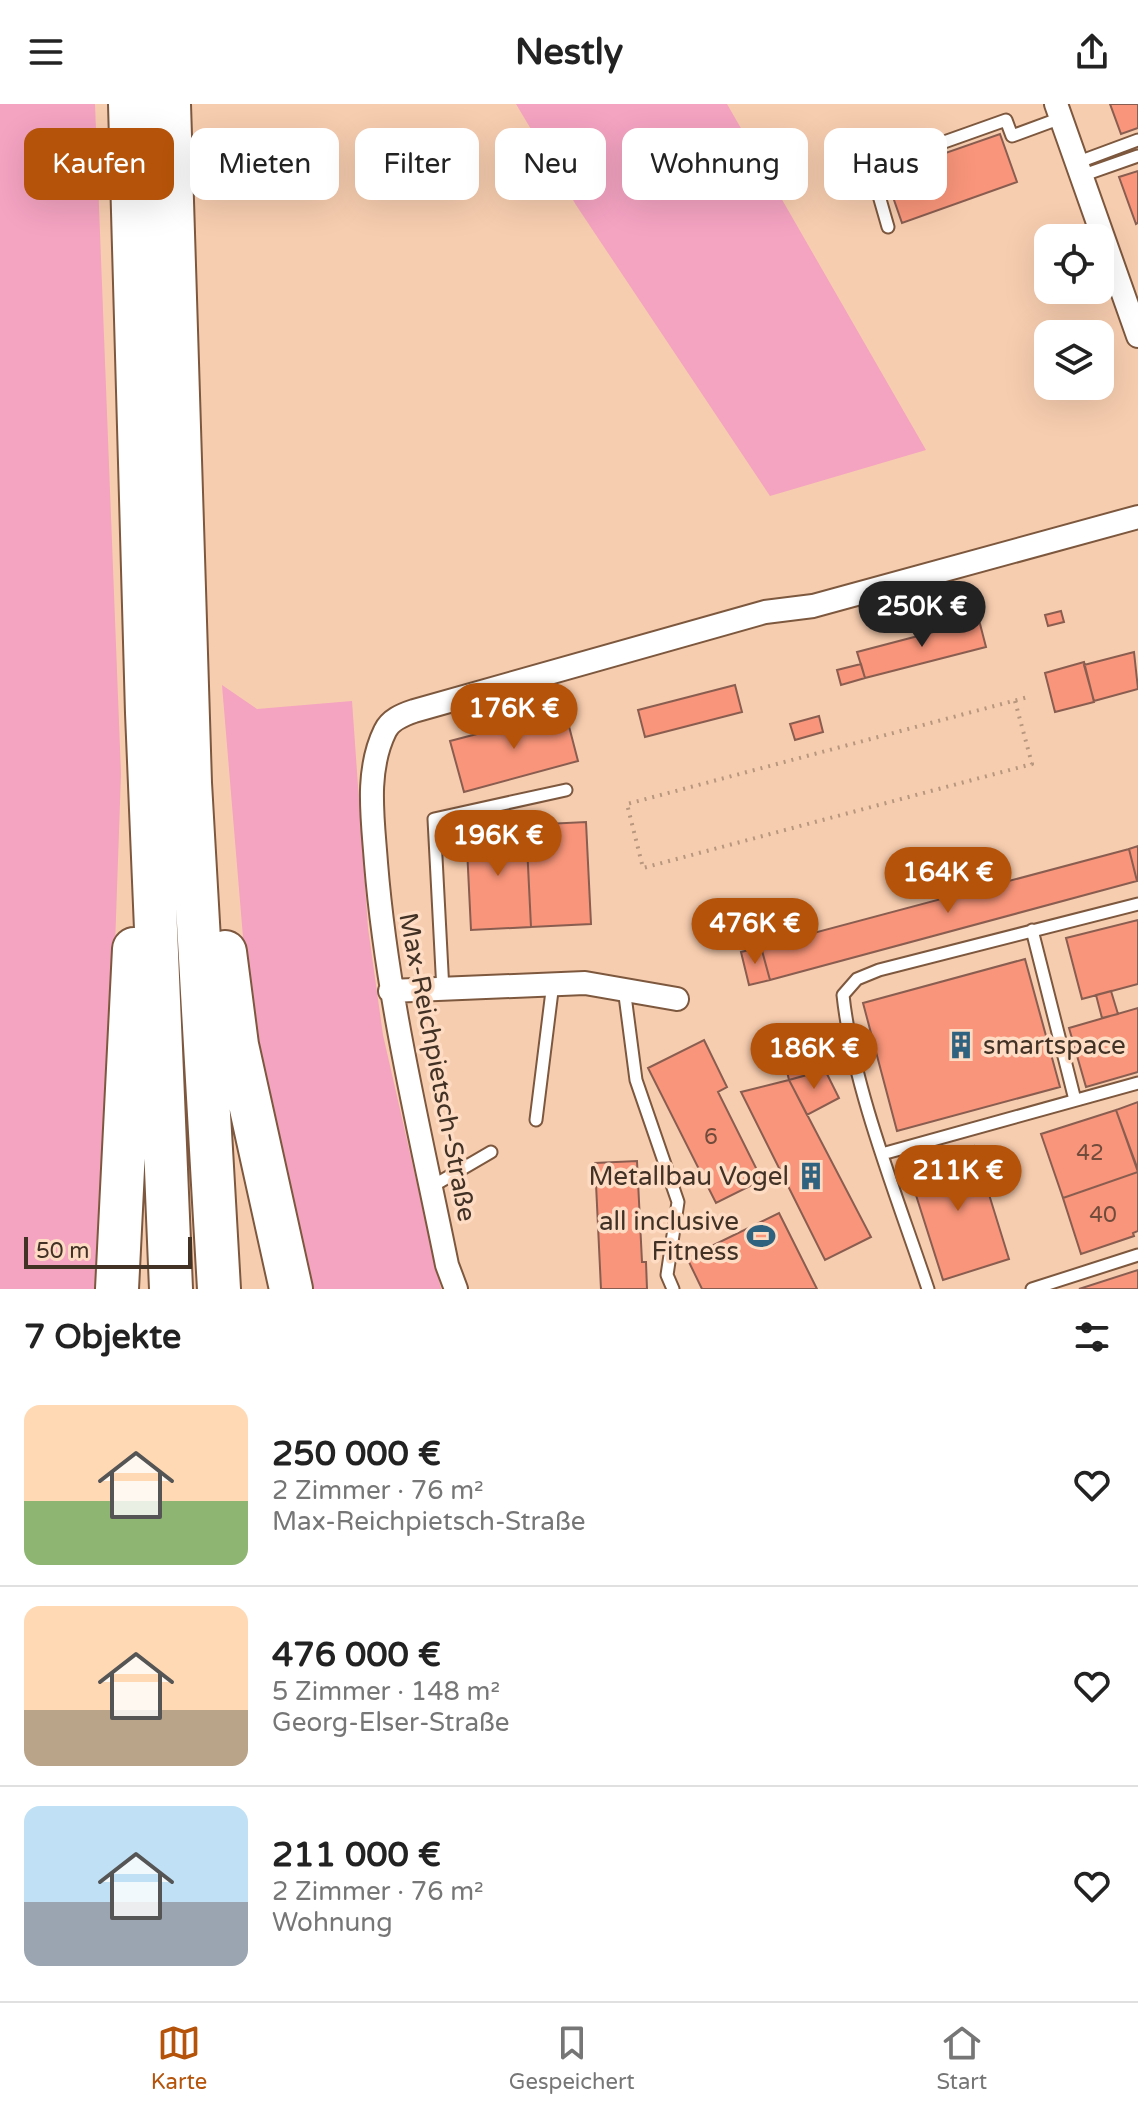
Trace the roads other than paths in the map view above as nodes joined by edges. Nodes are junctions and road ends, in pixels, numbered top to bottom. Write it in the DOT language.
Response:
graph roads {
  1 [pos="130,104"];
  2 [pos="169,104"];
  3 [pos="1058,111"];
  4 [pos="1138,140"];
  5 [pos="1138,156"];
  6 [pos="1079,169"];
  7 [pos="888,227"];
  8 [pos="1138,336"];
  9 [pos="1138,517"];
  10 [pos="147,713"];
  11 [pos="190,783"];
  12 [pos="566,790"];
  13 [pos="1138,904"];
  14 [pos="1032,930"];
  15 [pos="553,983"];
  16 [pos="624,987"];
  17 [pos="390,991"];
  18 [pos="443,991"];
  19 [pos="677,999"];
  20 [pos="1138,1083"];
  21 [pos="1075,1100"];
  22 [pos="536,1120"];
  23 [pos="491,1152"];
  24 [pos="882,1154"];
  25 [pos="431,1187"];
  26 [pos="1138,1255"];
  27 [pos="117,1289"];
  28 [pos="171,1289"];
  29 [pos="219,1289"];
  30 [pos="291,1289"];
  31 [pos="456,1289"];
  32 [pos="673,1289"];
  33 [pos="928,1289"];
  34 [pos="1032,1289"];
  1 -- 10 [label="highway"];
  2 -- 11 [label="highway"];
  3 -- 6 [label="street"];
  3 -- 7 [label="lane"];
  4 -- 6 [label="lane"];
  5 -- 6 [label="lane"];
  6 -- 8 [label="street"];
  9 -- 17 [label="street, Max-Reichpietsch-Straße"];
  10 -- 27 [label="highway"];
  10 -- 28 [label="highway"];
  11 -- 29 [label="highway"];
  11 -- 30 [label="highway"];
  12 -- 18 [label="lane"];
  13 -- 14 [label="lane"];
  14 -- 21 [label="lane"];
  14 -- 24 [label="lane"];
  15 -- 16 [label="street"];
  15 -- 18 [label="street"];
  15 -- 22 [label="lane"];
  16 -- 19 [label="street"];
  16 -- 32 [label="lane"];
  17 -- 18 [label="street"];
  17 -- 25 [label="street, Max-Reichpietsch-Straße"];
  20 -- 21 [label="lane"];
  21 -- 24 [label="lane"];
  23 -- 25 [label="lane"];
  24 -- 33 [label="lane"];
  25 -- 31 [label="street, Max-Reichpietsch-Straße"];
  26 -- 34 [label="lane"];
}
